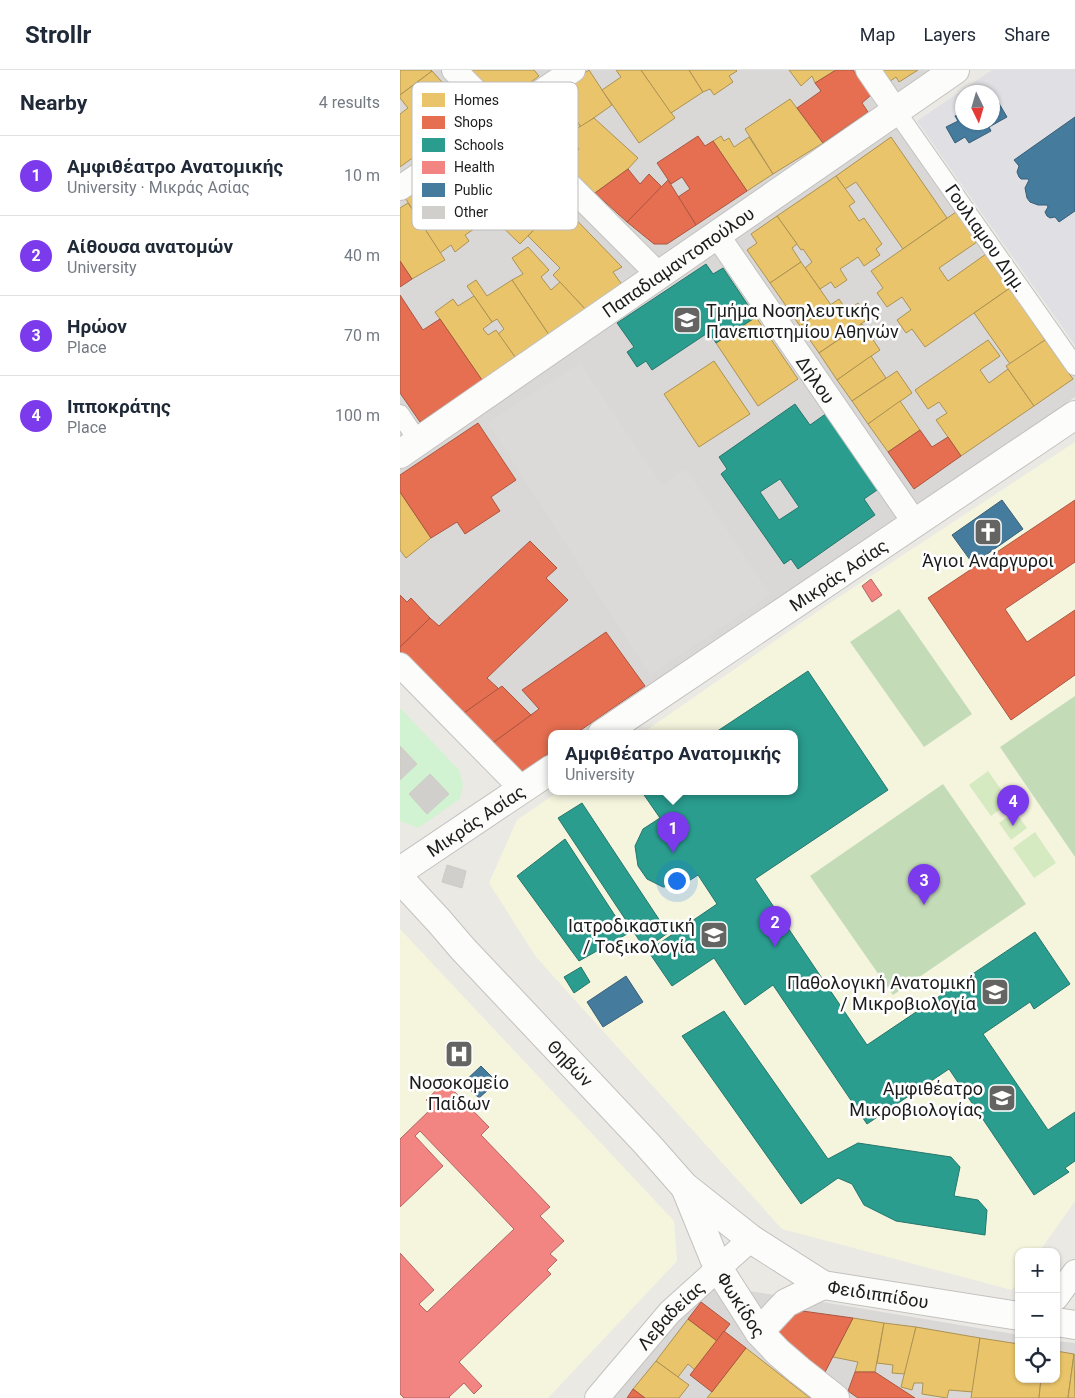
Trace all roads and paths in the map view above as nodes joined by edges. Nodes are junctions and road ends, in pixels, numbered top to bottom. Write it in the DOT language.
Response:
graph roads {
  1 [pos="454,70"];
  2 [pos="573,70"];
  3 [pos="868,70"];
  4 [pos="955,70"];
  5 [pos="466,82"];
  6 [pos="556,82"];
  7 [pos="896,111"];
  8 [pos="412,180"];
  9 [pos="400,188"];
  10 [pos="578,195"];
  11 [pos="717,235"];
  12 [pos="659,275"];
  13 [pos="1075,366"];
  14 [pos="400,414"];
  15 [pos="1075,415"];
  16 [pos="409,448"];
  17 [pos="915,523"];
  18 [pos="400,665"];
  19 [pos="608,730"];
  20 [pos="548,772"];
  21 [pos="522,788"];
  22 [pos="400,871"];
  23 [pos="400,879"];
  24 [pos="684,1186"];
  25 [pos="751,1239"];
  26 [pos="718,1268"];
  27 [pos="1075,1272"];
  28 [pos="823,1285"];
  29 [pos="1060,1293"];
  30 [pos="1015,1315"];
  31 [pos="1060,1323"];
  32 [pos="1075,1325"];
  33 [pos="759,1332"];
  34 [pos="597,1398"];
  35 [pos="835,1398"];
  1 -- 5 [label="street"];
  2 -- 6 [label="street"];
  3 -- 7 [label="street"];
  4 -- 7 [label="street, Παπαδιαμαντοπούλου"];
  7 -- 11 [label="street, Παπαδιαμαντοπούλου"];
  7 -- 13 [label="street, Γουλιαμου Δημ."];
  8 -- 9 [label="street"];
  10 -- 12 [label="street"];
  11 -- 12 [label="street, Παπαδιαμαντοπούλου"];
  11 -- 17 [label="street, Δήλου"];
  12 -- 16 [label="street, Παπαδιαμαντοπούλου"];
  14 -- 16 [label="street"];
  15 -- 17 [label="street, Μικράς Ασίας"];
  17 -- 19 [label="street, Μικράς Ασίας"];
  18 -- 21 [label="street"];
  20 -- 21 [label="street, Μικράς Ασίας"];
  21 -- 22 [label="street, Μικράς Ασίας"];
  23 -- 24 [label="street, Θηβών"];
  24 -- 25 [label="street, Θηβών"];
  24 -- 26 [label="street, Φωκίδος"];
  25 -- 26 [label="street, Λεβαδείας"];
  25 -- 28 [label="street, Φειδιππίδου"];
  26 -- 33 [label="street, Φωκίδος"];
  26 -- 34 [label="street, Λεβαδείας"];
  27 -- 29 [label="street"];
  28 -- 30 [label="street, Φειδιππίδου"];
  28 -- 33 [label="street"];
  31 -- 32 [label="street"];
  33 -- 35 [label="street, Φωκίδος"];
}
